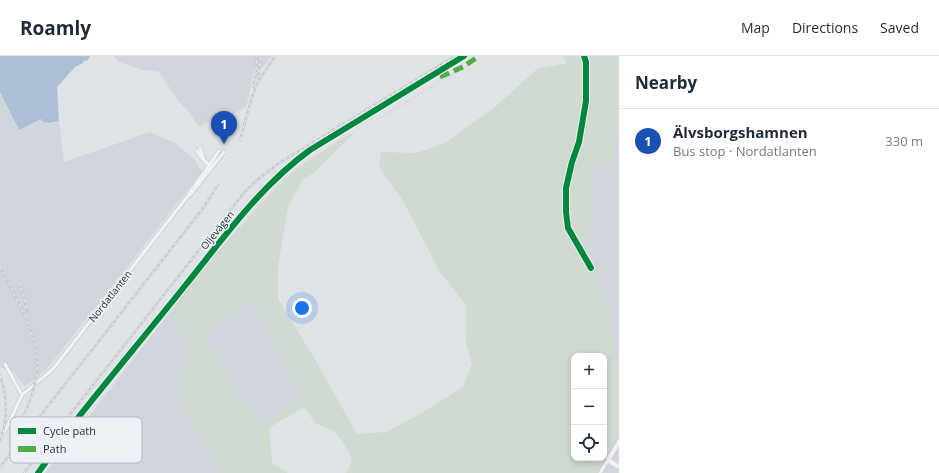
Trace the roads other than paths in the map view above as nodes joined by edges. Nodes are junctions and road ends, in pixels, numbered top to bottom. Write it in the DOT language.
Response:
graph roads {
  1 [pos="464,56"];
  2 [pos="584,56"];
  3 [pos="198,150"];
  4 [pos="219,151"];
  5 [pos="224,152"];
  6 [pos="211,166"];
  7 [pos="591,268"];
  8 [pos="5,364"];
  9 [pos="22,395"];
  10 [pos="12,417"];
  11 [pos="78,417"];
  12 [pos="10,422"];
  13 [pos="0,438"];
  14 [pos="619,442"];
  15 [pos="608,460"];
  16 [pos="45,463"];
  17 [pos="619,467"];
  18 [pos="38,473"];
  19 [pos="600,473"];
  1 -- 11 [label="street, Oljevägen"];
  2 -- 7 [label="street"];
  3 -- 6 [label="street"];
  4 -- 6 [label="street, Nordatlanten"];
  5 -- 6 [label="street"];
  6 -- 9 [label="street, Nordatlanten"];
  8 -- 9 [label="street"];
  9 -- 10 [label="street, Nordatlanten"];
  12 -- 13 [label="street, Nordatlanten"];
  14 -- 15 [label="street"];
  15 -- 17 [label="street"];
  15 -- 19 [label="street"];
  16 -- 18 [label="street, Oljevägen"];
}
